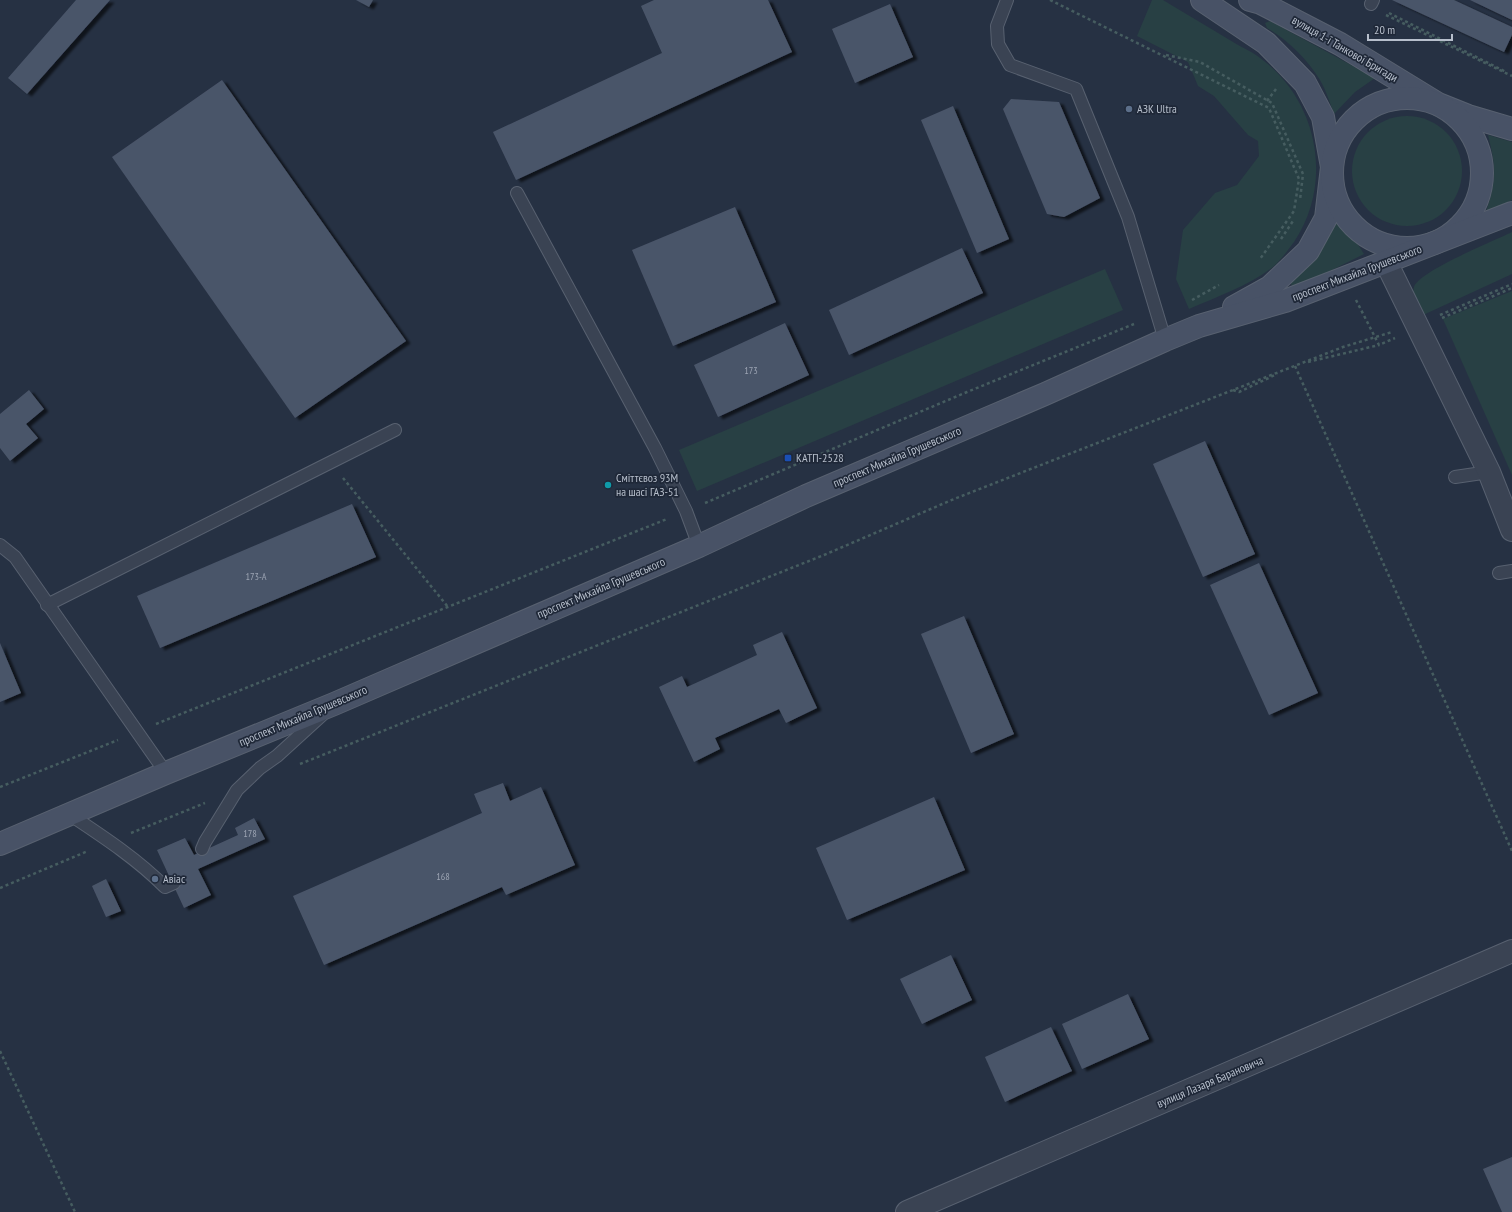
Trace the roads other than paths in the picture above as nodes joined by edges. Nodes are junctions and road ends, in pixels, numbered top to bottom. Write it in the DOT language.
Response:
graph roads {
  1 [pos="1007,0"];
  2 [pos="1202,0"];
  3 [pos="1250,0"];
  4 [pos="1438,104"];
  5 [pos="1512,129"];
  6 [pos="1332,167"];
  7 [pos="516,193"];
  8 [pos="1512,212"];
  9 [pos="1357,230"];
  10 [pos="1434,243"];
  11 [pos="1386,262"];
  12 [pos="1199,326"];
  13 [pos="1164,340"];
  14 [pos="395,430"];
  15 [pos="1489,472"];
  16 [pos="1455,477"];
  17 [pos="1512,530"];
  18 [pos="0,545"];
  19 [pos="699,546"];
  20 [pos="1512,571"];
  21 [pos="1499,573"];
  22 [pos="47,604"];
  23 [pos="334,704"];
  24 [pos="166,773"];
  25 [pos="68,814"];
  26 [pos="0,844"];
  27 [pos="202,849"];
  28 [pos="174,883"];
  29 [pos="1512,951"];
  30 [pos="907,1212"];
  1 -- 13 [label="lane"];
  2 -- 6 [label="street"];
  3 -- 4 [label="street, вулиця 1-ї Танкової Бригади"];
  4 -- 5 [label="street"];
  4 -- 6 [label="street"];
  4 -- 10 [label="street"];
  6 -- 9 [label="street"];
  6 -- 12 [label="street, проспект Михайла Грушевського"];
  7 -- 19 [label="lane"];
  8 -- 10 [label="street, проспект Михайла Грушевського"];
  9 -- 10 [label="street"];
  9 -- 11 [label="street"];
  10 -- 11 [label="street, проспект Михайла Грушевського"];
  11 -- 12 [label="street, проспект Михайла Грушевського"];
  11 -- 15 [label="street"];
  12 -- 13 [label="street, проспект Михайла Грушевського"];
  13 -- 19 [label="street, проспект Михайла Грушевського"];
  14 -- 22 [label="lane"];
  15 -- 16 [label="lane"];
  15 -- 17 [label="street"];
  18 -- 22 [label="lane"];
  19 -- 23 [label="street, проспект Михайла Грушевського"];
  20 -- 21 [label="lane"];
  22 -- 24 [label="lane"];
  23 -- 24 [label="street, проспект Михайла Грушевського"];
  23 -- 27 [label="lane"];
  24 -- 25 [label="street, проспект Михайла Грушевського"];
  25 -- 26 [label="street, проспект Михайла Грушевського"];
  25 -- 28 [label="lane"];
  29 -- 30 [label="street, вулиця Лазаря Барановича"];
}
